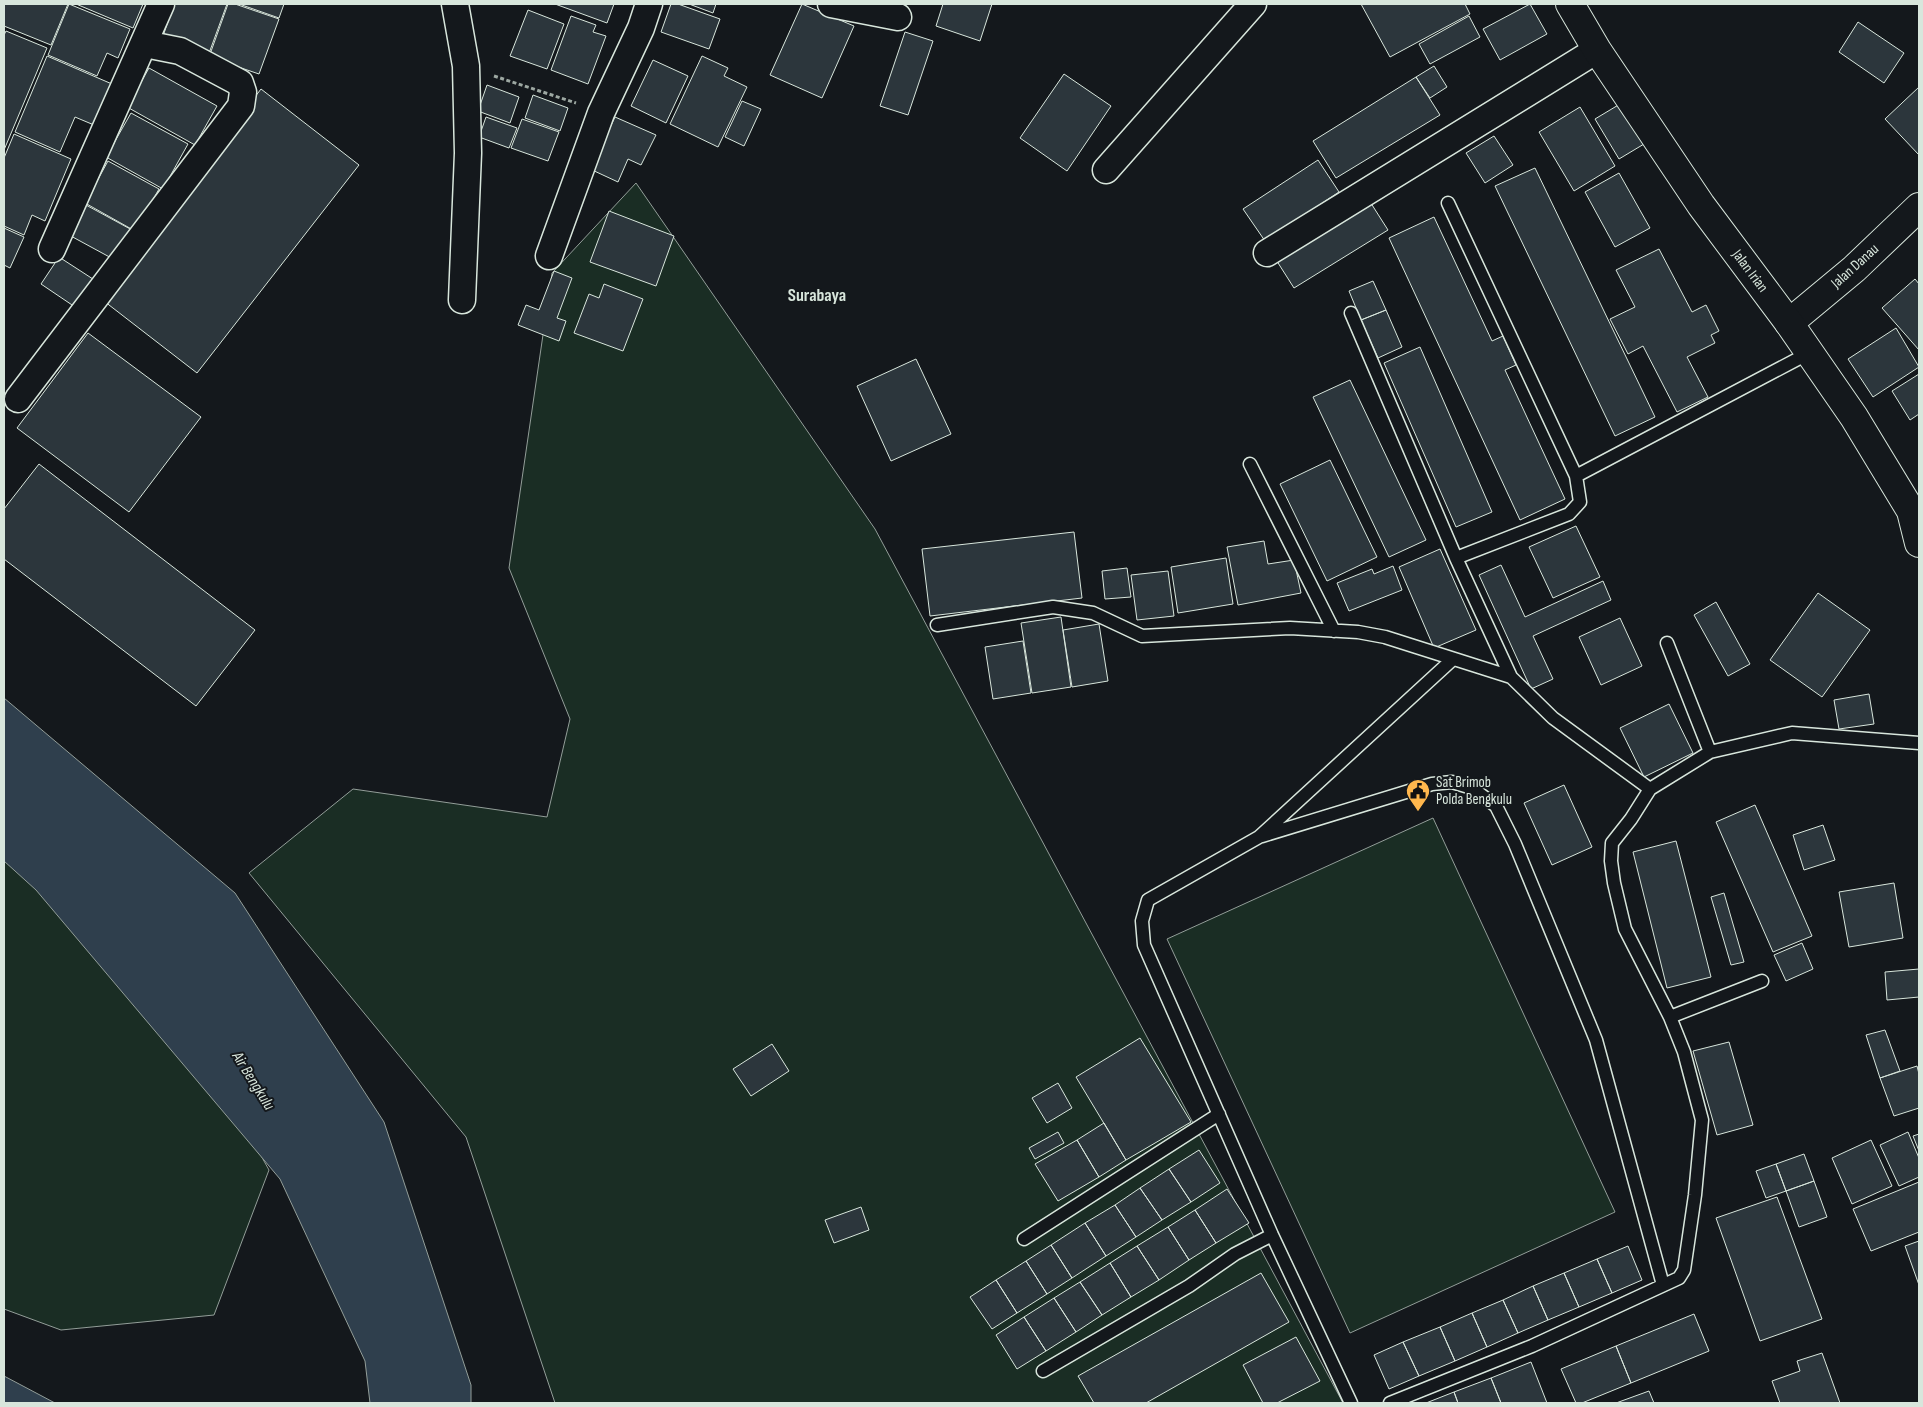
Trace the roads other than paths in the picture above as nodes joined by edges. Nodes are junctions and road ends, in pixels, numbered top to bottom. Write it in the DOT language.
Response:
graph roads {
  1 [pos="161,4"];
  2 [pos="455,4"];
  3 [pos="649,4"];
  4 [pos="831,4"];
  5 [pos="1253,4"];
  6 [pos="1570,4"];
  7 [pos="898,17"];
  8 [pos="145,44"];
  9 [pos="1597,50"];
  10 [pos="1106,170"];
  11 [pos="1448,203"];
  12 [pos="1919,207"];
  13 [pos="52,249"];
  14 [pos="1267,253"];
  15 [pos="549,256"];
  16 [pos="462,300"];
  17 [pos="1351,313"];
  18 [pos="1789,323"];
  19 [pos="1809,353"];
  20 [pos="18,399"];
  21 [pos="1250,464"];
  22 [pos="1576,476"];
  23 [pos="1915,510"];
  24 [pos="1919,543"];
  25 [pos="1456,558"];
  26 [pos="937,625"];
  27 [pos="1334,631"];
  28 [pos="1667,643"];
  29 [pos="1453,659"];
  30 [pos="1511,677"];
  31 [pos="1919,743"];
  32 [pos="1710,752"];
  33 [pos="1650,789"];
  34 [pos="1259,837"];
  35 [pos="1762,982"];
  36 [pos="1670,1017"];
  37 [pos="1218,1114"];
  38 [pos="1272,1235"];
  39 [pos="1024,1239"];
  40 [pos="1663,1285"];
  41 [pos="1043,1372"];
  42 [pos="1350,1403"];
  43 [pos="1390,1403"];
  1 -- 8 [label="street"];
  2 -- 16 [label="street"];
  3 -- 15 [label="street"];
  4 -- 7 [label="street"];
  5 -- 10 [label="street"];
  6 -- 9 [label="main road, Jalan Irian"];
  8 -- 13 [label="street"];
  8 -- 20 [label="street"];
  9 -- 14 [label="street"];
  9 -- 18 [label="main road, Jalan Irian"];
  11 -- 22 [label="lane"];
  12 -- 18 [label="main road, Jalan Danau"];
  17 -- 25 [label="lane"];
  18 -- 19 [label="main road, Jalan Irian"];
  19 -- 22 [label="lane"];
  19 -- 23 [label="main road, Jalan Irian"];
  21 -- 27 [label="lane"];
  22 -- 25 [label="lane"];
  23 -- 24 [label="main road, Jalan Irian"];
  25 -- 30 [label="lane"];
  26 -- 27 [label="lane"];
  27 -- 29 [label="lane"];
  28 -- 32 [label="lane"];
  29 -- 30 [label="lane"];
  29 -- 34 [label="lane"];
  30 -- 33 [label="lane"];
  31 -- 32 [label="lane"];
  32 -- 33 [label="lane"];
  33 -- 36 [label="lane"];
  34 -- 37 [label="lane"];
  34 -- 40 [label="lane"];
  35 -- 36 [label="lane"];
  36 -- 40 [label="lane"];
  37 -- 38 [label="lane"];
  37 -- 39 [label="lane"];
  38 -- 41 [label="lane"];
  38 -- 42 [label="lane"];
  40 -- 43 [label="lane"];
}
